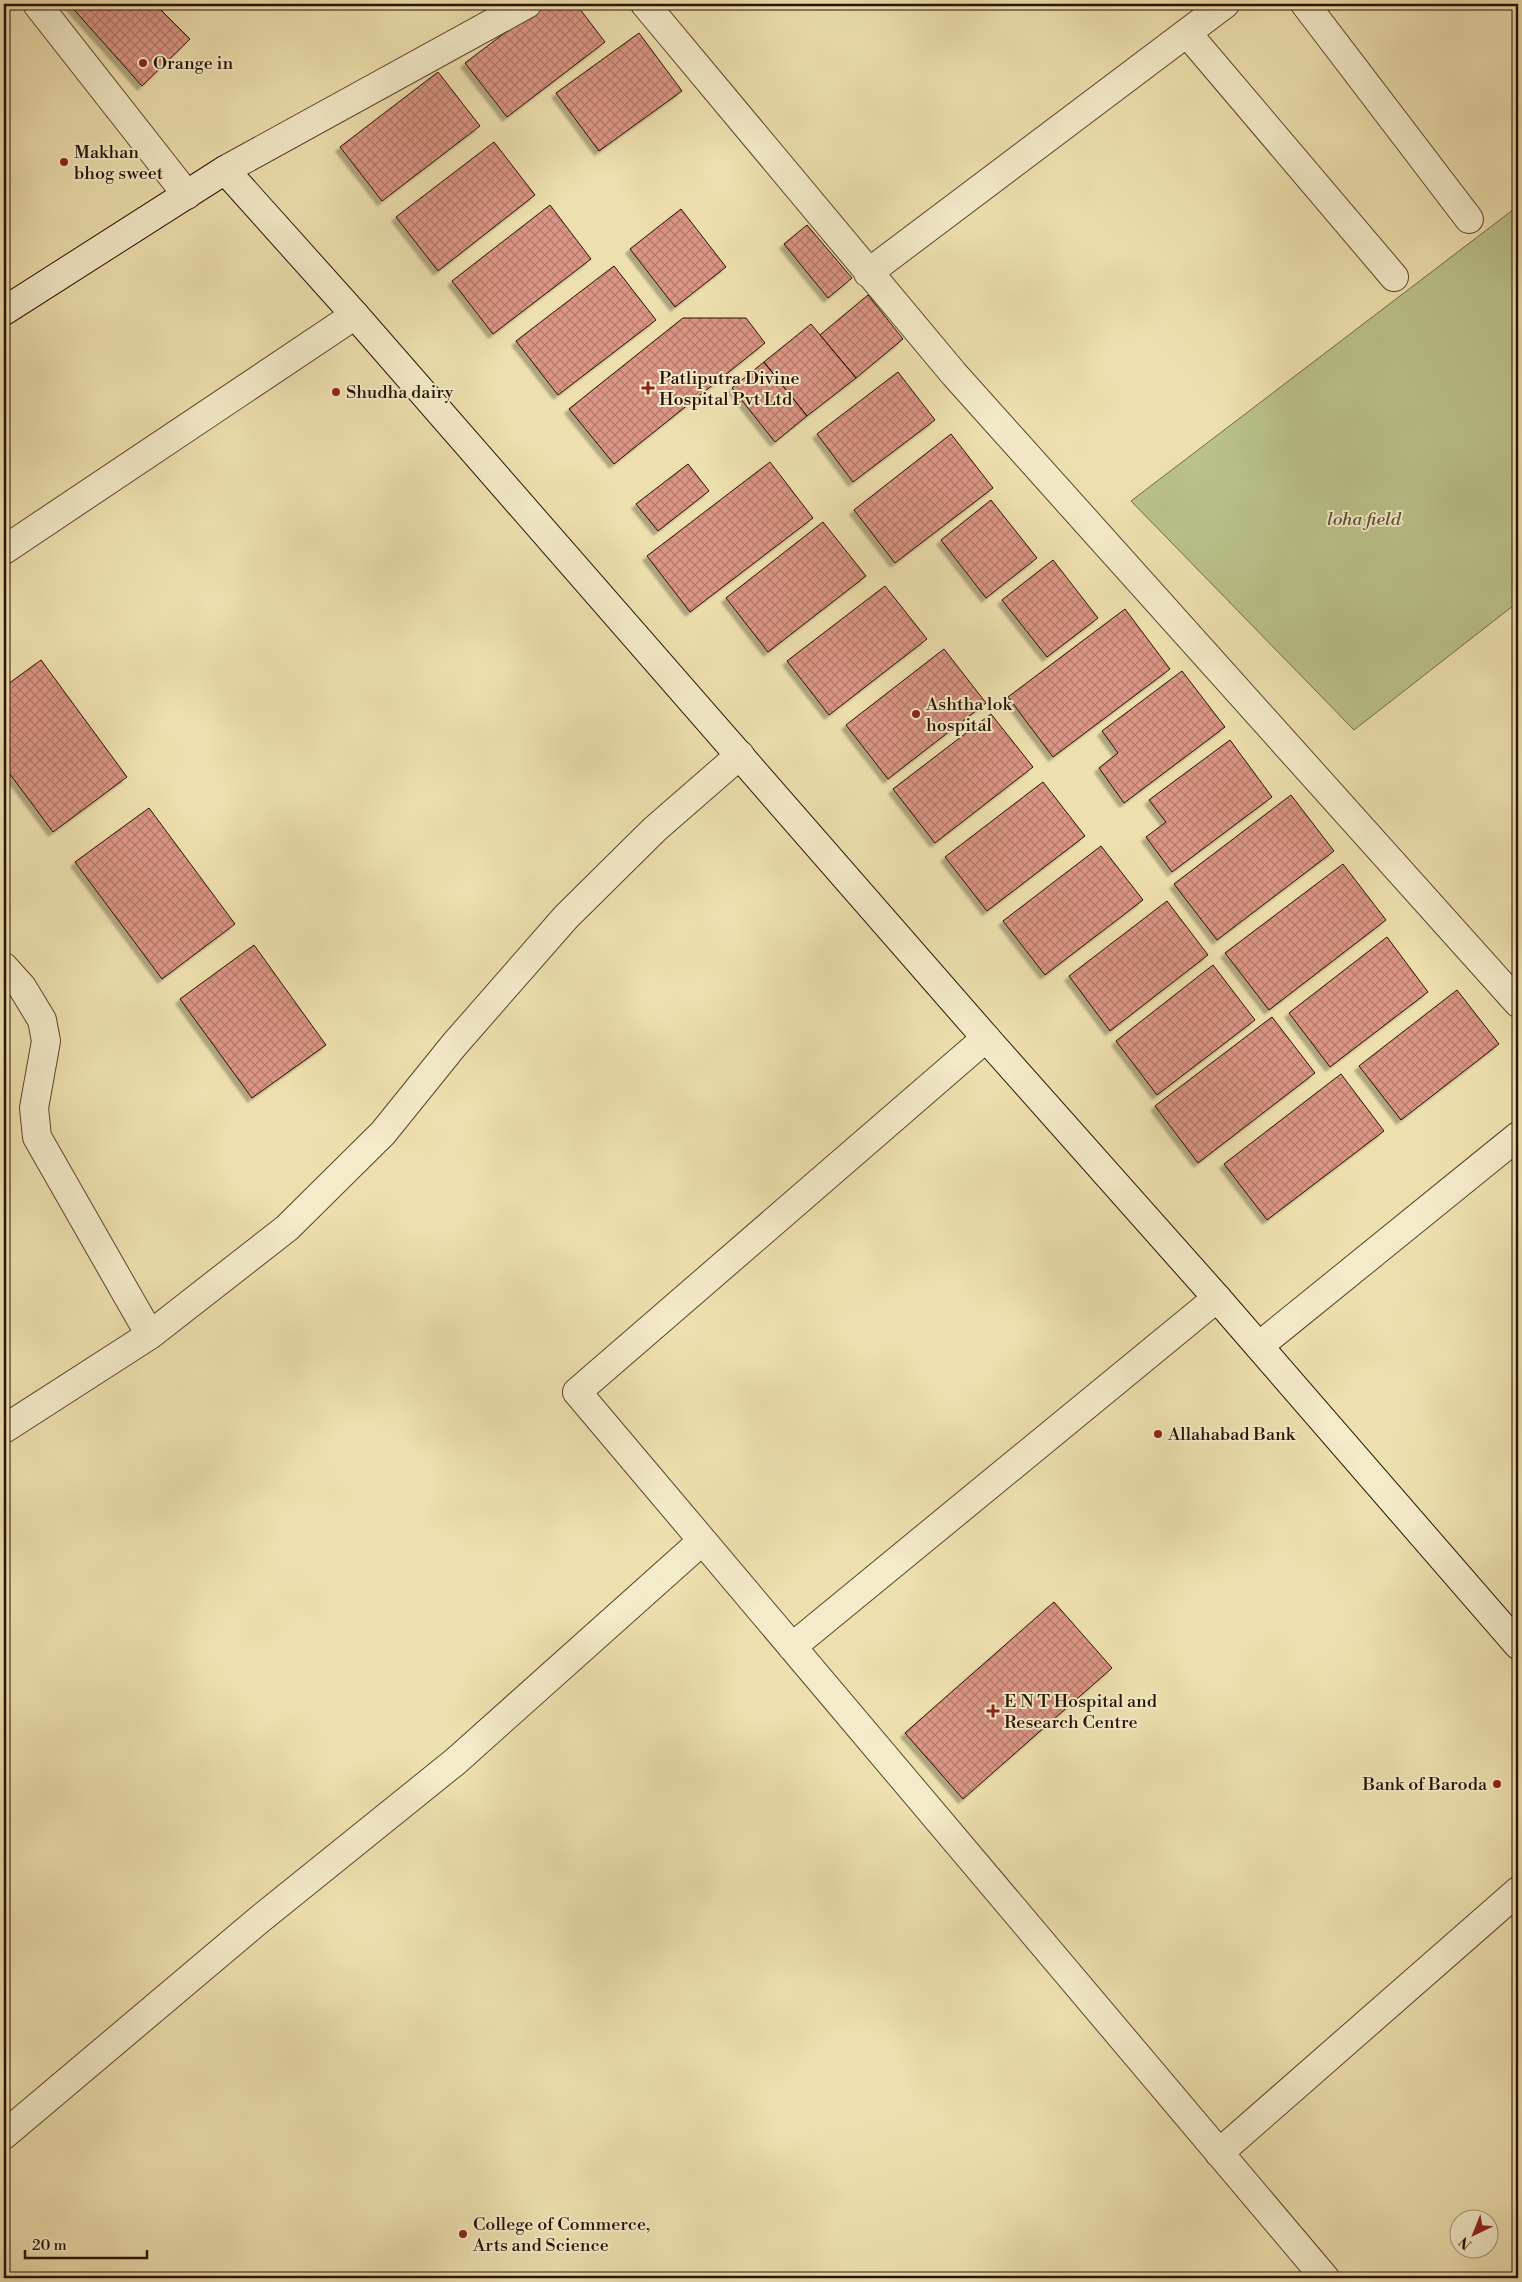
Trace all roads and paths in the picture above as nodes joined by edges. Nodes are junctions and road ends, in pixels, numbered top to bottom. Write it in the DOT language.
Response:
graph roads {
  1 [pos="37,4"];
  2 [pos="527,4"];
  3 [pos="645,4"];
  4 [pos="1225,4"];
  5 [pos="1305,4"];
  6 [pos="490,12"];
  7 [pos="1187,33"];
  8 [pos="226,170"];
  9 [pos="187,196"];
  10 [pos="1469,219"];
  11 [pos="868,273"];
  12 [pos="1394,277"];
  13 [pos="4,311"];
  14 [pos="355,315"];
  15 [pos="4,550"];
  16 [pos="740,755"];
  17 [pos="4,967"];
  18 [pos="1518,1003"];
  19 [pos="986,1038"];
  20 [pos="1518,1136"];
  21 [pos="1217,1298"];
  22 [pos="150,1335"];
  23 [pos="1259,1346"];
  24 [pos="4,1429"];
  25 [pos="702,1541"];
  26 [pos="1518,1645"];
  27 [pos="792,1647"];
  28 [pos="1518,1891"];
  29 [pos="4,2135"];
  30 [pos="1219,2153"];
  31 [pos="1325,2278"];
  1 -- 9 [label="street"];
  2 -- 6 [label="street"];
  3 -- 11 [label="street"];
  4 -- 7 [label="street"];
  5 -- 10 [label="street"];
  6 -- 8 [label="street"];
  7 -- 11 [label="street"];
  7 -- 12 [label="street"];
  8 -- 9 [label="street"];
  8 -- 14 [label="street"];
  9 -- 13 [label="street"];
  11 -- 18 [label="street"];
  14 -- 15 [label="street"];
  14 -- 16 [label="street"];
  16 -- 19 [label="street"];
  16 -- 22 [label="street"];
  17 -- 22 [label="street"];
  19 -- 21 [label="street"];
  19 -- 25 [label="street"];
  20 -- 23 [label="street"];
  21 -- 23 [label="street"];
  21 -- 27 [label="street"];
  22 -- 24 [label="street"];
  23 -- 26 [label="street"];
  25 -- 27 [label="street"];
  25 -- 29 [label="street"];
  27 -- 30 [label="street"];
  28 -- 30 [label="street"];
  30 -- 31 [label="street"];
}
